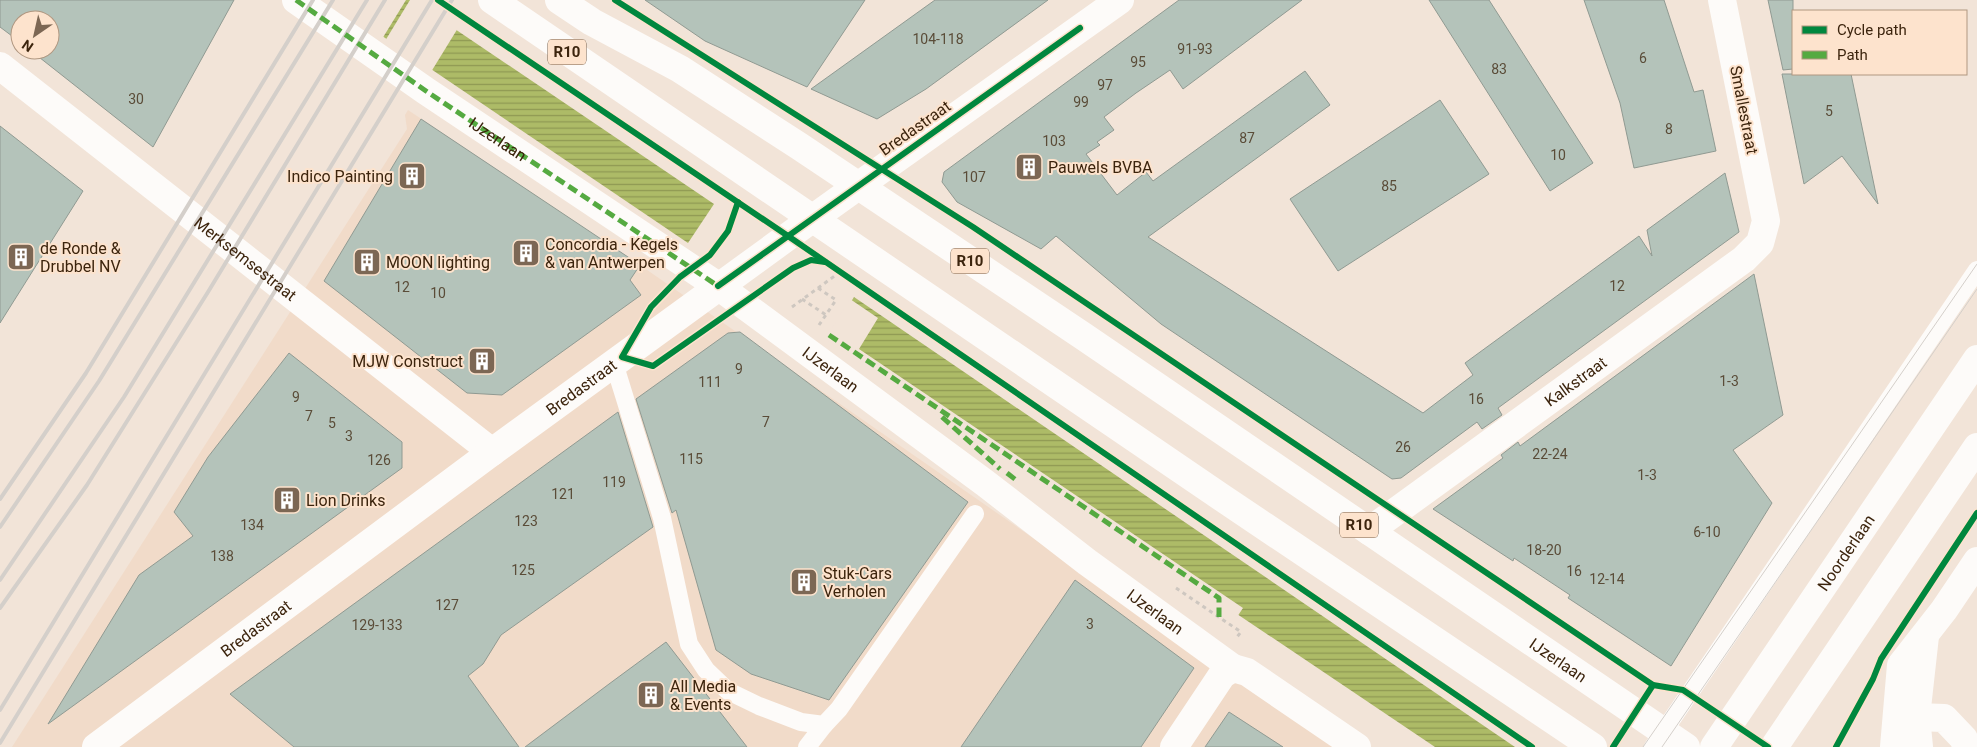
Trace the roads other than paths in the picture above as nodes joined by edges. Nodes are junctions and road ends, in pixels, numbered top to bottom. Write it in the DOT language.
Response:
graph roads {
  1 [pos="296,0"];
  2 [pos="492,0"];
  3 [pos="559,0"];
  4 [pos="1120,0"];
  5 [pos="1722,0"];
  6 [pos="0,66"];
  7 [pos="858,186"];
  8 [pos="812,219"];
  9 [pos="1766,221"];
  10 [pos="1977,270"];
  11 [pos="718,286"];
  12 [pos="1977,359"];
  13 [pos="614,363"];
  14 [pos="1977,447"];
  15 [pos="492,452"];
  16 [pos="975,514"];
  17 [pos="1369,532"];
  18 [pos="1977,561"];
  19 [pos="1233,668"];
  20 [pos="824,725"];
  21 [pos="1902,729"];
  22 [pos="1658,739"];
  23 [pos="96,747"];
  24 [pos="807,747"];
  25 [pos="1174,747"];
  26 [pos="1357,747"];
  27 [pos="1594,747"];
  28 [pos="1686,747"];
  29 [pos="1714,747"];
  30 [pos="1774,747"];
  31 [pos="1919,747"];
  32 [pos="1966,747"];
  1 -- 11 [label="street, IJzerlaan"];
  2 -- 8 [label="street, R10"];
  3 -- 7 [label="street, R10"];
  4 -- 7 [label="street, Bredastraat"];
  5 -- 9 [label="street, Smallestraat"];
  6 -- 15 [label="street, Merksemsestraat"];
  7 -- 8 [label="street, Bredastraat"];
  7 -- 17 [label="street, IJzerlaan / R10"];
  8 -- 11 [label="street, Bredastraat"];
  8 -- 27 [label="street, R10"];
  9 -- 17 [label="street, Kalkstraat"];
  10 -- 22 [label="lane"];
  11 -- 13 [label="street, Bredastraat"];
  11 -- 19 [label="street, IJzerlaan"];
  12 -- 29 [label="street, Noorderlaan"];
  13 -- 15 [label="street, Bredastraat"];
  13 -- 20 [label="lane"];
  14 -- 30 [label="street"];
  15 -- 23 [label="street, Bredastraat"];
  16 -- 20 [label="lane"];
  17 -- 22 [label="street, IJzerlaan / R10"];
  18 -- 21 [label="street"];
  19 -- 25 [label="street"];
  19 -- 26 [label="street, IJzerlaan"];
  20 -- 24 [label="lane"];
  21 -- 31 [label="street"];
  21 -- 32 [label="street"];
  22 -- 28 [label="street, IJzerlaan / R10"];
}
